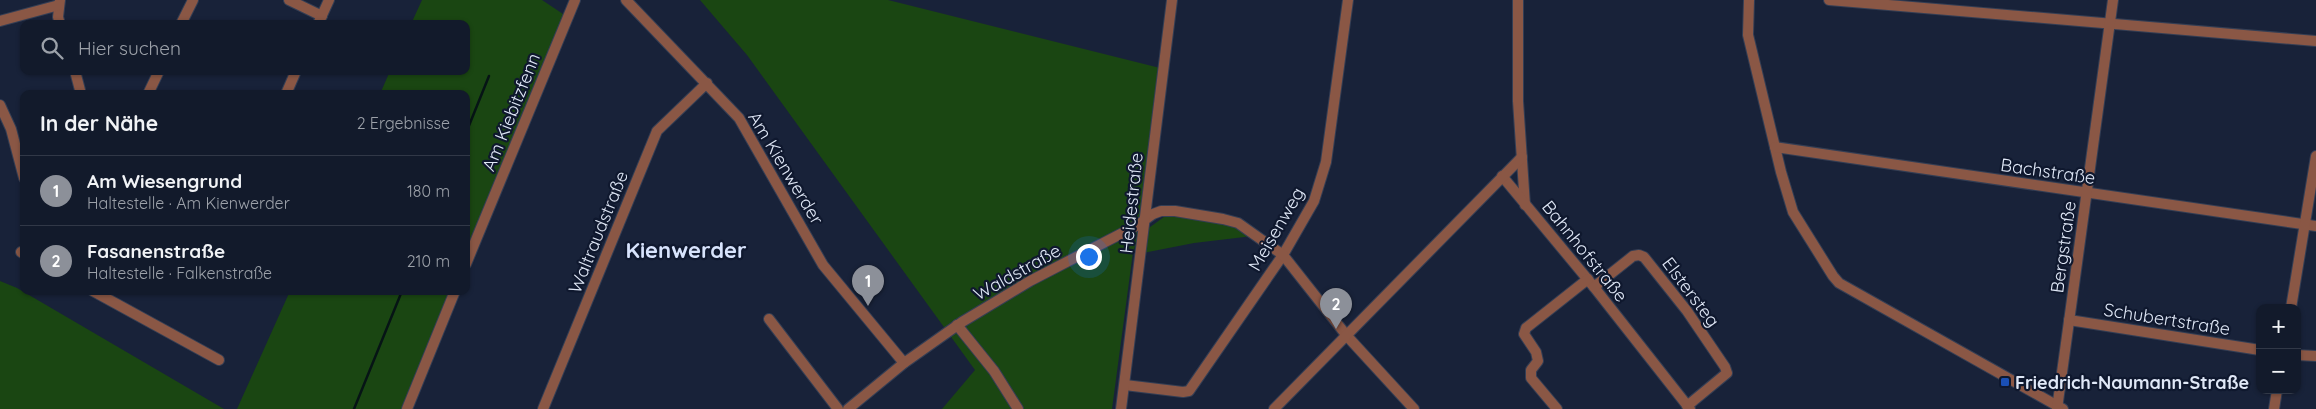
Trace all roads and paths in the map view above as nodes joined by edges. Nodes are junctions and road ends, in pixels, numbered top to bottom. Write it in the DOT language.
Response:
graph roads {
  1 [pos="193,0"];
  2 [pos="290,0"];
  3 [pos="330,0"];
  4 [pos="575,0"];
  5 [pos="626,0"];
  6 [pos="1172,0"];
  7 [pos="1348,0"];
  8 [pos="1518,0"];
  9 [pos="1749,0"];
  10 [pos="1830,0"];
  11 [pos="2112,0"];
  12 [pos="60,3"];
  13 [pos="319,17"];
  14 [pos="60,20"];
  15 [pos="183,20"];
  16 [pos="0,22"];
  17 [pos="2109,25"];
  18 [pos="2316,41"];
  19 [pos="76,75"];
  20 [pos="156,75"];
  21 [pos="294,75"];
  22 [pos="706,83"];
  23 [pos="80,90"];
  24 [pos="150,90"];
  25 [pos="288,90"];
  26 [pos="0,105"];
  27 [pos="1775,147"];
  28 [pos="2316,156"];
  29 [pos="1522,158"];
  30 [pos="20,163"];
  31 [pos="1502,176"];
  32 [pos="2086,193"];
  33 [pos="1526,205"];
  34 [pos="1145,219"];
  35 [pos="2311,226"];
  36 [pos="470,254"];
  37 [pos="1283,255"];
  38 [pos="1591,283"];
  39 [pos="100,295"];
  40 [pos="453,295"];
  41 [pos="2292,304"];
  42 [pos="769,319"];
  43 [pos="2069,320"];
  44 [pos="957,324"];
  45 [pos="1347,336"];
  46 [pos="2256,349"];
  47 [pos="2301,355"];
  48 [pos="2316,356"];
  49 [pos="219,360"];
  50 [pos="904,363"];
  51 [pos="1126,385"];
  52 [pos="2276,394"];
  53 [pos="1689,407"];
  54 [pos="2060,408"];
  55 [pos="407,409"];
  56 [pos="543,409"];
  57 [pos="838,409"];
  58 [pos="848,409"];
  59 [pos="1017,409"];
  60 [pos="1121,409"];
  61 [pos="1274,409"];
  62 [pos="1414,409"];
  63 [pos="1558,409"];
  64 [pos="2274,409"];
  1 -- 15 [label="street"];
  2 -- 13 [label="street"];
  3 -- 13 [label="street"];
  4 -- 36 [label="street, Am Kiebitzfenn"];
  5 -- 22 [label="street, Am Kienwerder"];
  6 -- 34 [label="street, Heidestraße"];
  7 -- 37 [label="street, Meisenweg"];
  8 -- 29 [label="street, Bahnhofstraße"];
  9 -- 27 [label="street"];
  10 -- 17 [label="street"];
  11 -- 17 [label="street, Bergstraße"];
  12 -- 14 [label="street"];
  12 -- 16 [label="street"];
  17 -- 18 [label="street"];
  17 -- 32 [label="street, Bergstraße"];
  19 -- 23 [label="street"];
  20 -- 24 [label="street"];
  21 -- 25 [label="street"];
  22 -- 50 [label="street, Am Kienwerder"];
  22 -- 56 [label="street, Waltraudstraße"];
  26 -- 30 [label="street"];
  27 -- 32 [label="street, Bachstraße"];
  27 -- 54 [label="street"];
  28 -- 35 [label="street"];
  29 -- 31 [label="street"];
  29 -- 33 [label="street, Bahnhofstraße"];
  31 -- 33 [label="street"];
  31 -- 45 [label="street"];
  32 -- 35 [label="street, Bachstraße"];
  32 -- 43 [label="street, Bergstraße"];
  33 -- 38 [label="street, Bahnhofstraße"];
  34 -- 37 [label="street, Waldstraße"];
  34 -- 44 [label="street, Waldstraße"];
  34 -- 51 [label="street, Heidestraße"];
  35 -- 41 [label="street"];
  37 -- 45 [label="street, Waldstraße"];
  37 -- 51 [label="street, Meisenweg"];
  38 -- 53 [label="street, Bahnhofstraße"];
  38 -- 53 [label="street, Elstersteg"];
  38 -- 63 [label="street, Elstersteg"];
  39 -- 49 [label="street"];
  40 -- 55 [label="street"];
  42 -- 57 [label="street"];
  43 -- 46 [label="street, Schubertstraße"];
  43 -- 54 [label="street, Bergstraße"];
  44 -- 50 [label="street, Waldstraße"];
  44 -- 59 [label="street"];
  45 -- 61 [label="street"];
  45 -- 62 [label="street, Waldstraße"];
  47 -- 48 [label="street"];
  50 -- 58 [label="street, Waldstraße"];
  51 -- 60 [label="street, Heidestraße"];
  52 -- 64 [label="street"];
}
